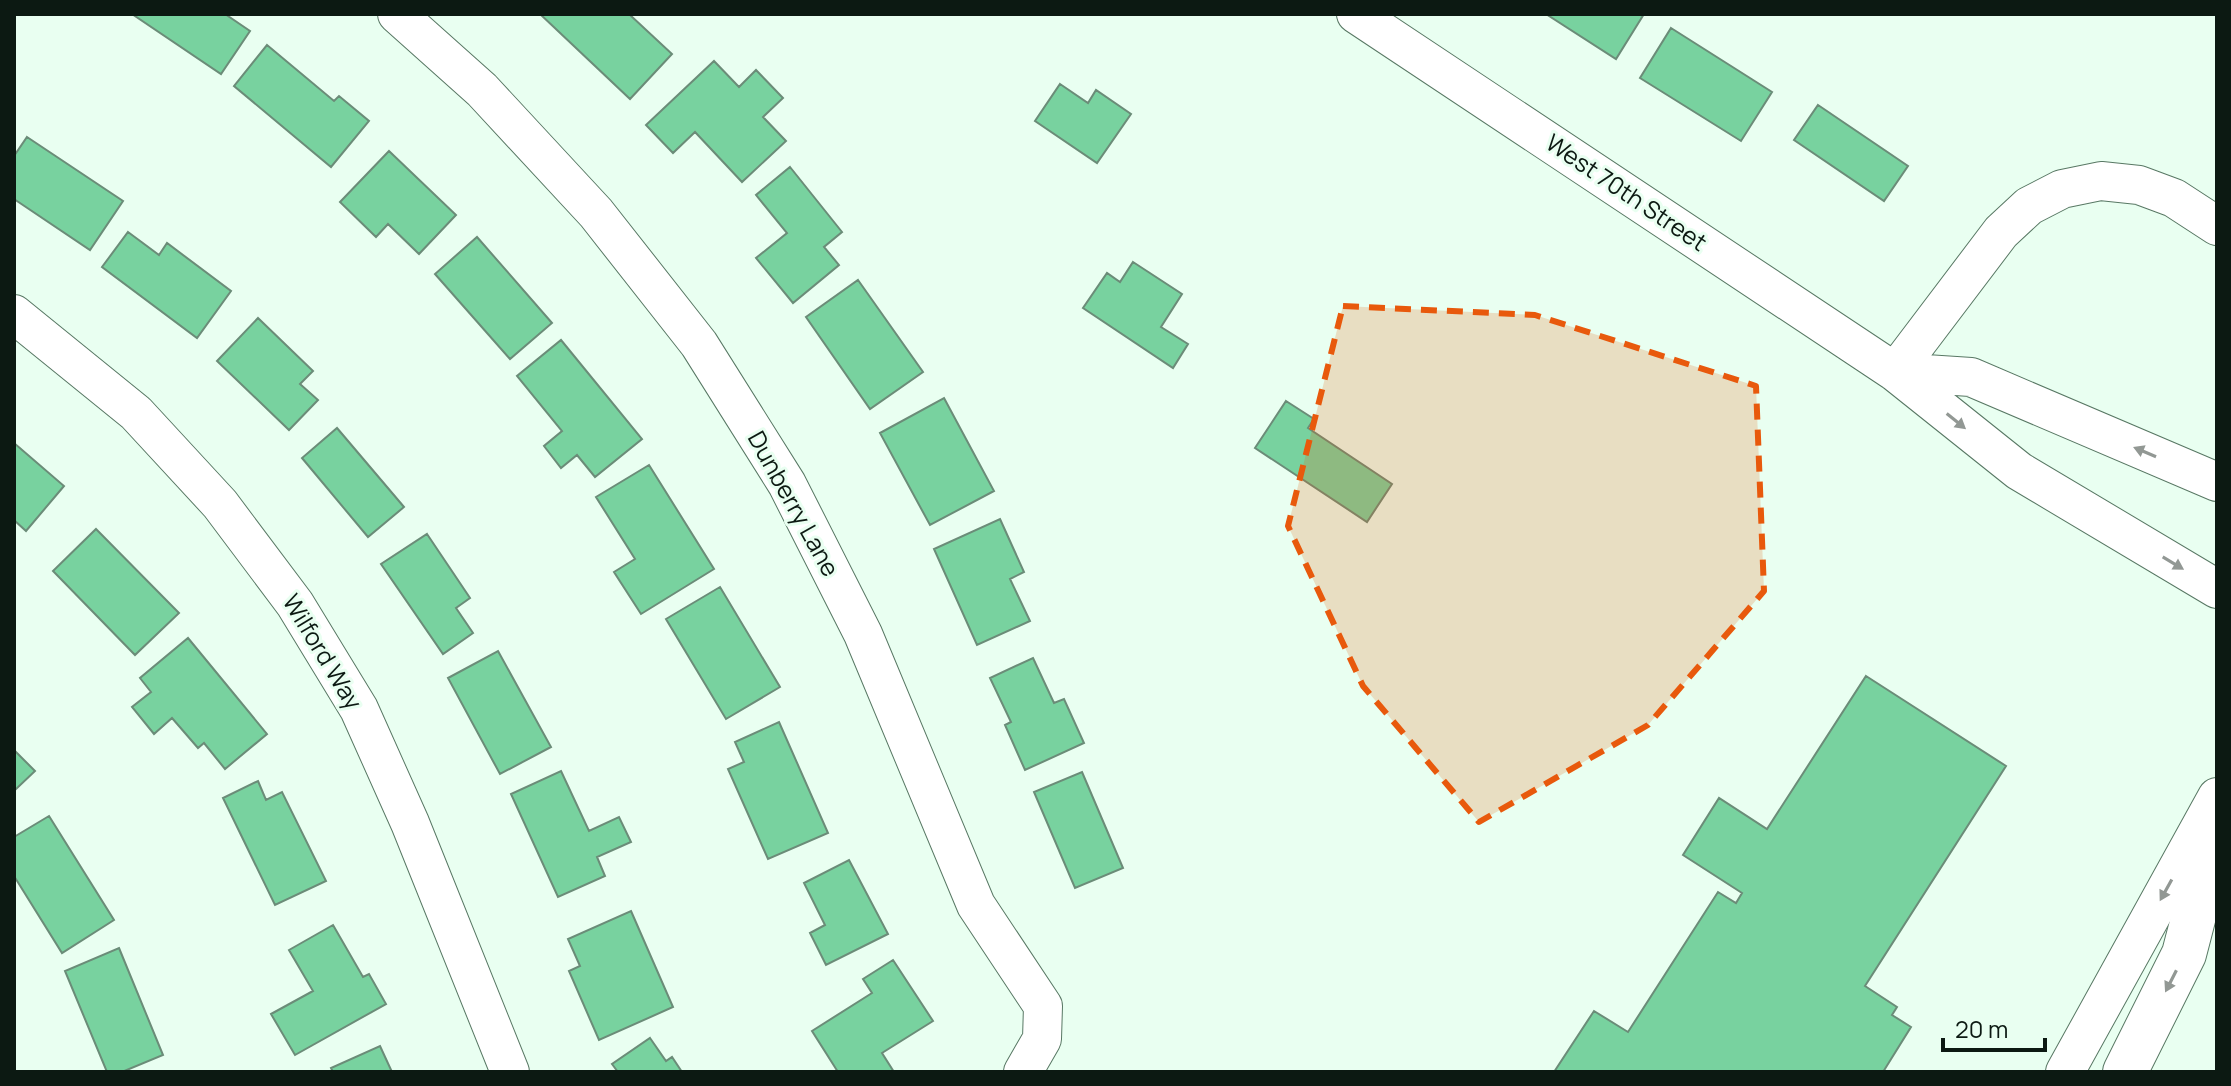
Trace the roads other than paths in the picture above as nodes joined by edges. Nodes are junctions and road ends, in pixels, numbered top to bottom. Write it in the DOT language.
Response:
graph roads {
  1 [pos="397,14"];
  2 [pos="1356,14"];
  3 [pos="2217,226"];
  4 [pos="14,314"];
  5 [pos="1895,372"];
  6 [pos="2217,482"];
  7 [pos="2217,589"];
  8 [pos="2217,797"];
  9 [pos="2217,827"];
  10 [pos="510,1072"];
  11 [pos="1023,1072"];
  12 [pos="2065,1072"];
  13 [pos="2125,1072"];
  1 -- 11 [label="street, Dunberry Lane"];
  2 -- 5 [label="street, West 70th Street"];
  3 -- 5 [label="street"];
  4 -- 10 [label="street, Wilford Way"];
  6 -- 5 [label="street, West 70th Street, one-way"];
  5 -- 7 [label="street, West 70th Street, one-way"];
  8 -- 12 [label="street, one-way"];
  9 -- 13 [label="highway, one-way"];
}
